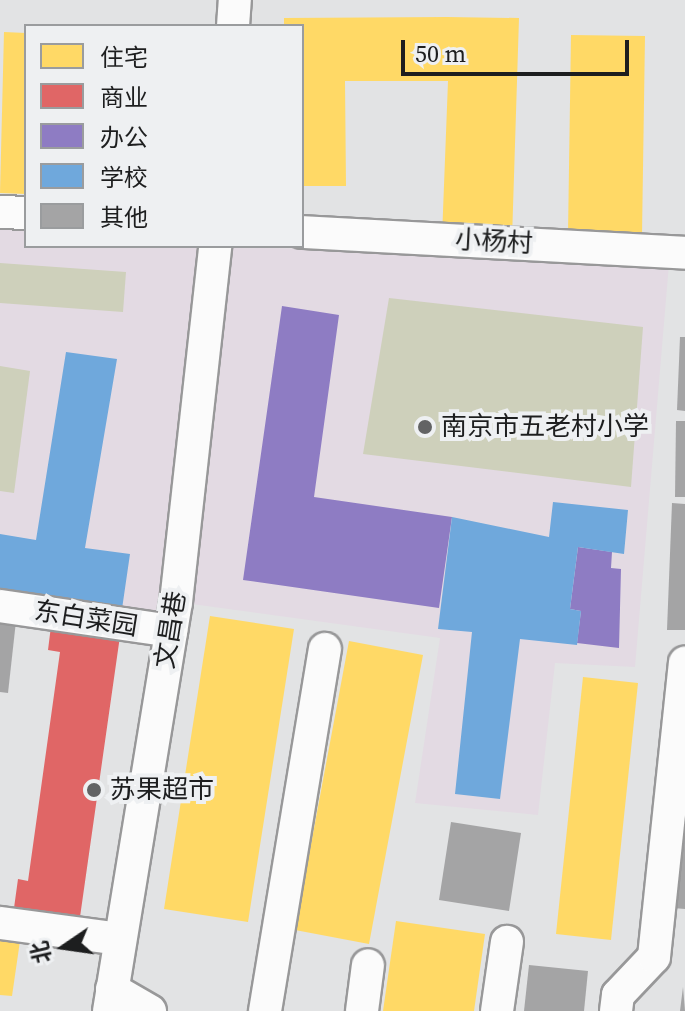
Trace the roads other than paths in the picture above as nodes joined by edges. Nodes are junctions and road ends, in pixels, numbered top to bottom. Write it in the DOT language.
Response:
graph roads {
  1 [pos="235,0"];
  2 [pos="233,24"];
  3 [pos="0,212"];
  4 [pos="24,213"];
  5 [pos="304,232"];
  6 [pos="215,248"];
  7 [pos="685,253"];
  8 [pos="0,606"];
  9 [pos="171,631"];
  10 [pos="325,649"];
  11 [pos="685,663"];
  12 [pos="0,923"];
  13 [pos="120,939"];
  14 [pos="507,942"];
  15 [pos="368,965"];
  16 [pos="110,1000"];
  17 [pos="150,1011"];
  18 [pos="265,1011"];
  19 [pos="362,1011"];
  20 [pos="497,1011"];
  21 [pos="616,1011"];
  1 -- 2 [label="street"];
  3 -- 4 [label="street"];
  5 -- 7 [label="street, 小杨村"];
  6 -- 9 [label="street, 文昌巷"];
  8 -- 9 [label="street, 东白菜园"];
  9 -- 13 [label="street, 文昌巷"];
  10 -- 18 [label="street"];
  11 -- 21 [label="street"];
  12 -- 13 [label="street"];
  13 -- 16 [label="street, 文昌巷"];
  14 -- 20 [label="street"];
  15 -- 19 [label="street"];
  16 -- 17 [label="street"];
}
